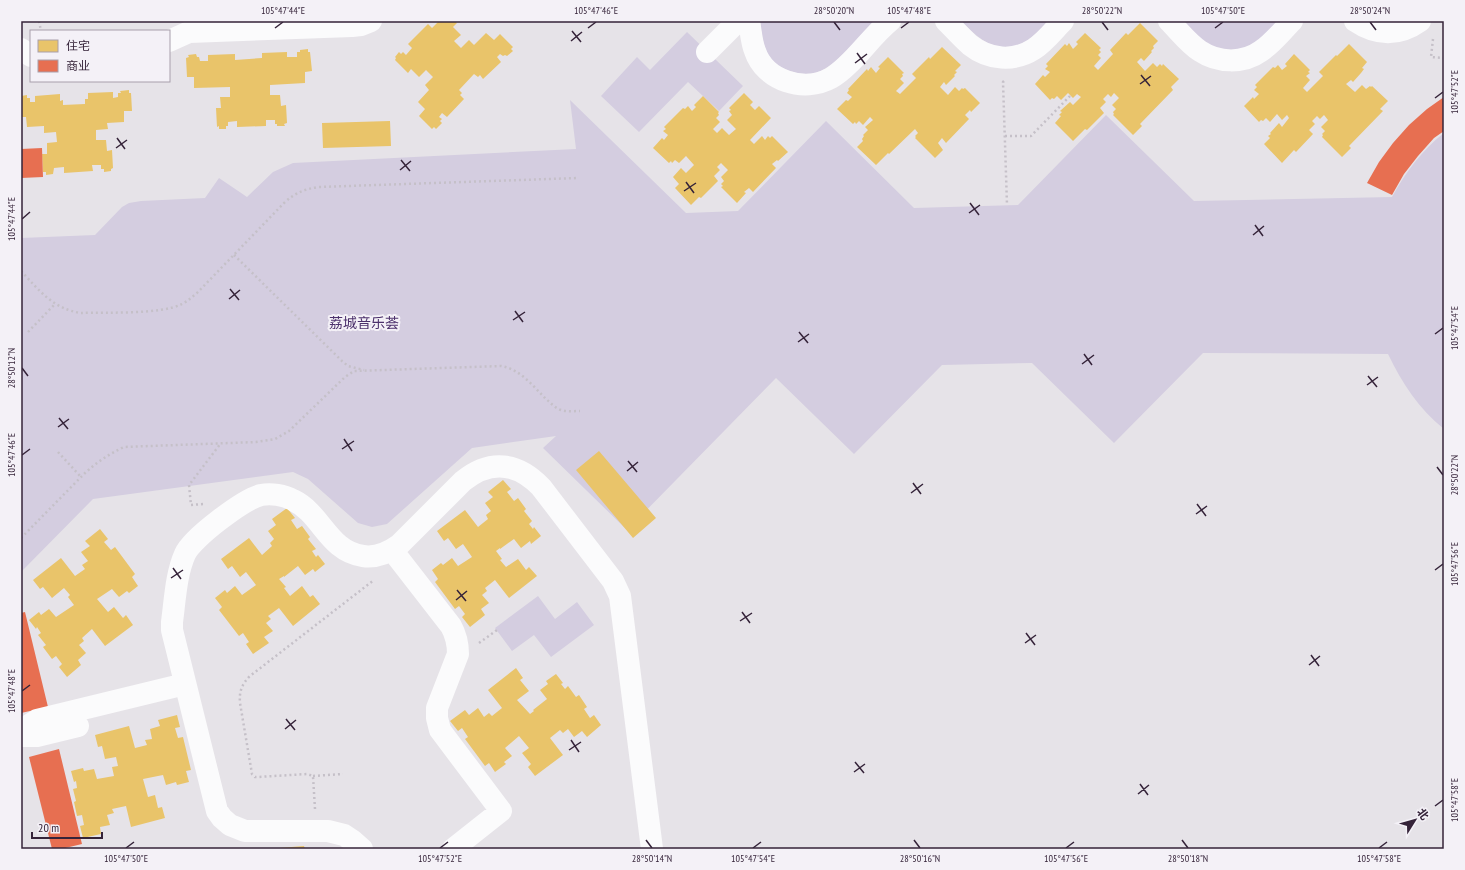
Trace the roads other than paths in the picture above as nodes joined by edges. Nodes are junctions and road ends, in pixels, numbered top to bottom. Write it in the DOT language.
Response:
graph roads {
  1 [pos="371,21"];
  2 [pos="738,21"];
  3 [pos="749,21"];
  4 [pos="890,21"];
  5 [pos="946,21"];
  6 [pos="1063,21"];
  7 [pos="1169,21"];
  8 [pos="1292,21"];
  9 [pos="1355,21"];
  10 [pos="1427,28"];
  11 [pos="170,41"];
  12 [pos="21,49"];
  13 [pos="708,52"];
  14 [pos="30,55"];
  15 [pos="396,555"];
  16 [pos="185,684"];
  17 [pos="78,726"];
  18 [pos="21,730"];
  19 [pos="21,736"];
  20 [pos="362,849"];
  21 [pos="453,849"];
  22 [pos="652,849"];
  1 -- 11 [label="lane"];
  2 -- 13 [label="lane"];
  3 -- 4 [label="lane"];
  5 -- 6 [label="lane"];
  7 -- 8 [label="lane"];
  9 -- 10 [label="lane"];
  12 -- 14 [label="lane"];
  15 -- 16 [label="lane"];
  15 -- 21 [label="lane"];
  15 -- 22 [label="lane"];
  16 -- 18 [label="lane"];
  16 -- 20 [label="lane"];
  17 -- 19 [label="lane"];
}
